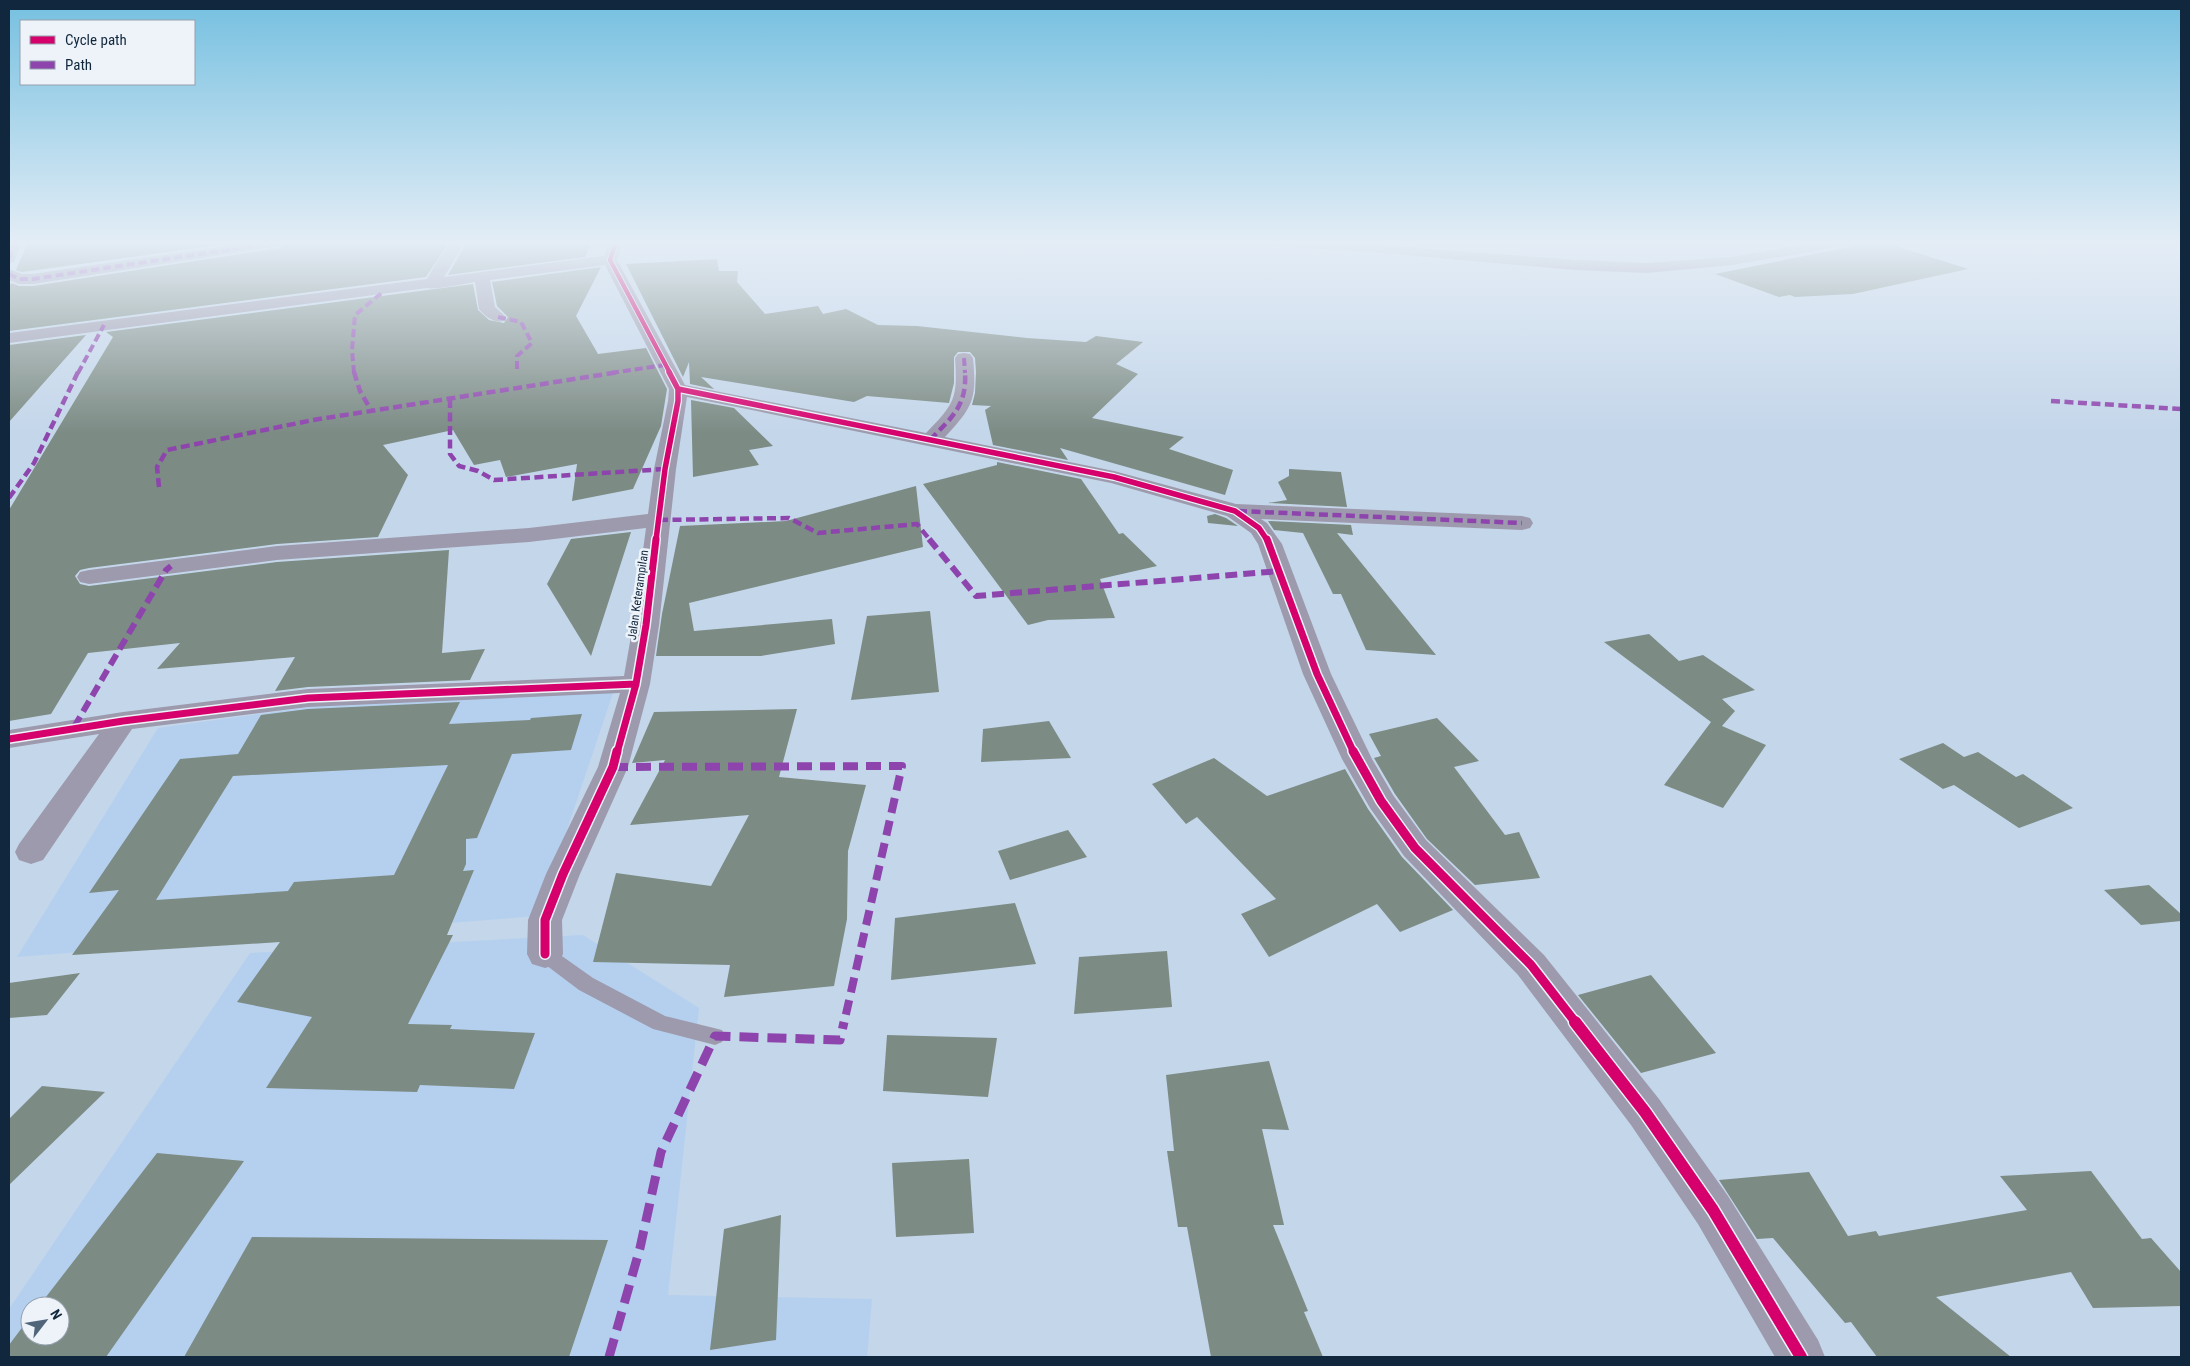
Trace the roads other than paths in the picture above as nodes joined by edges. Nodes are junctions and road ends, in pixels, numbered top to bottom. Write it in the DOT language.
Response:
graph roads {
  1 [pos="266,306"];
  2 [pos="486,306"];
  3 [pos="639,306"];
  4 [pos="498,317"];
  5 [pos="9,338"];
  6 [pos="964,358"];
  7 [pos="678,389"];
  8 [pos="930,440"];
  9 [pos="1235,511"];
  10 [pos="659,520"];
  11 [pos="1522,523"];
  12 [pos="89,577"];
  13 [pos="636,684"];
  14 [pos="123,720"];
  15 [pos="9,739"];
  16 [pos="31,852"];
  17 [pos="545,954"];
  18 [pos="714,1036"];
  19 [pos="1801,1357"];
  1 -- 5 [label="street"];
  2 -- 4 [label="street"];
  3 -- 7 [label="street"];
  6 -- 8 [label="street"];
  7 -- 8 [label="street"];
  7 -- 10 [label="street, Jalan Keterampilan"];
  8 -- 9 [label="street"];
  9 -- 11 [label="street"];
  9 -- 19 [label="street"];
  10 -- 12 [label="street"];
  10 -- 13 [label="street, Jalan Keterampilan"];
  13 -- 14 [label="street"];
  13 -- 17 [label="street, Jalan Keterampilan"];
  14 -- 15 [label="street"];
  14 -- 16 [label="street"];
  17 -- 18 [label="lane"];
}
